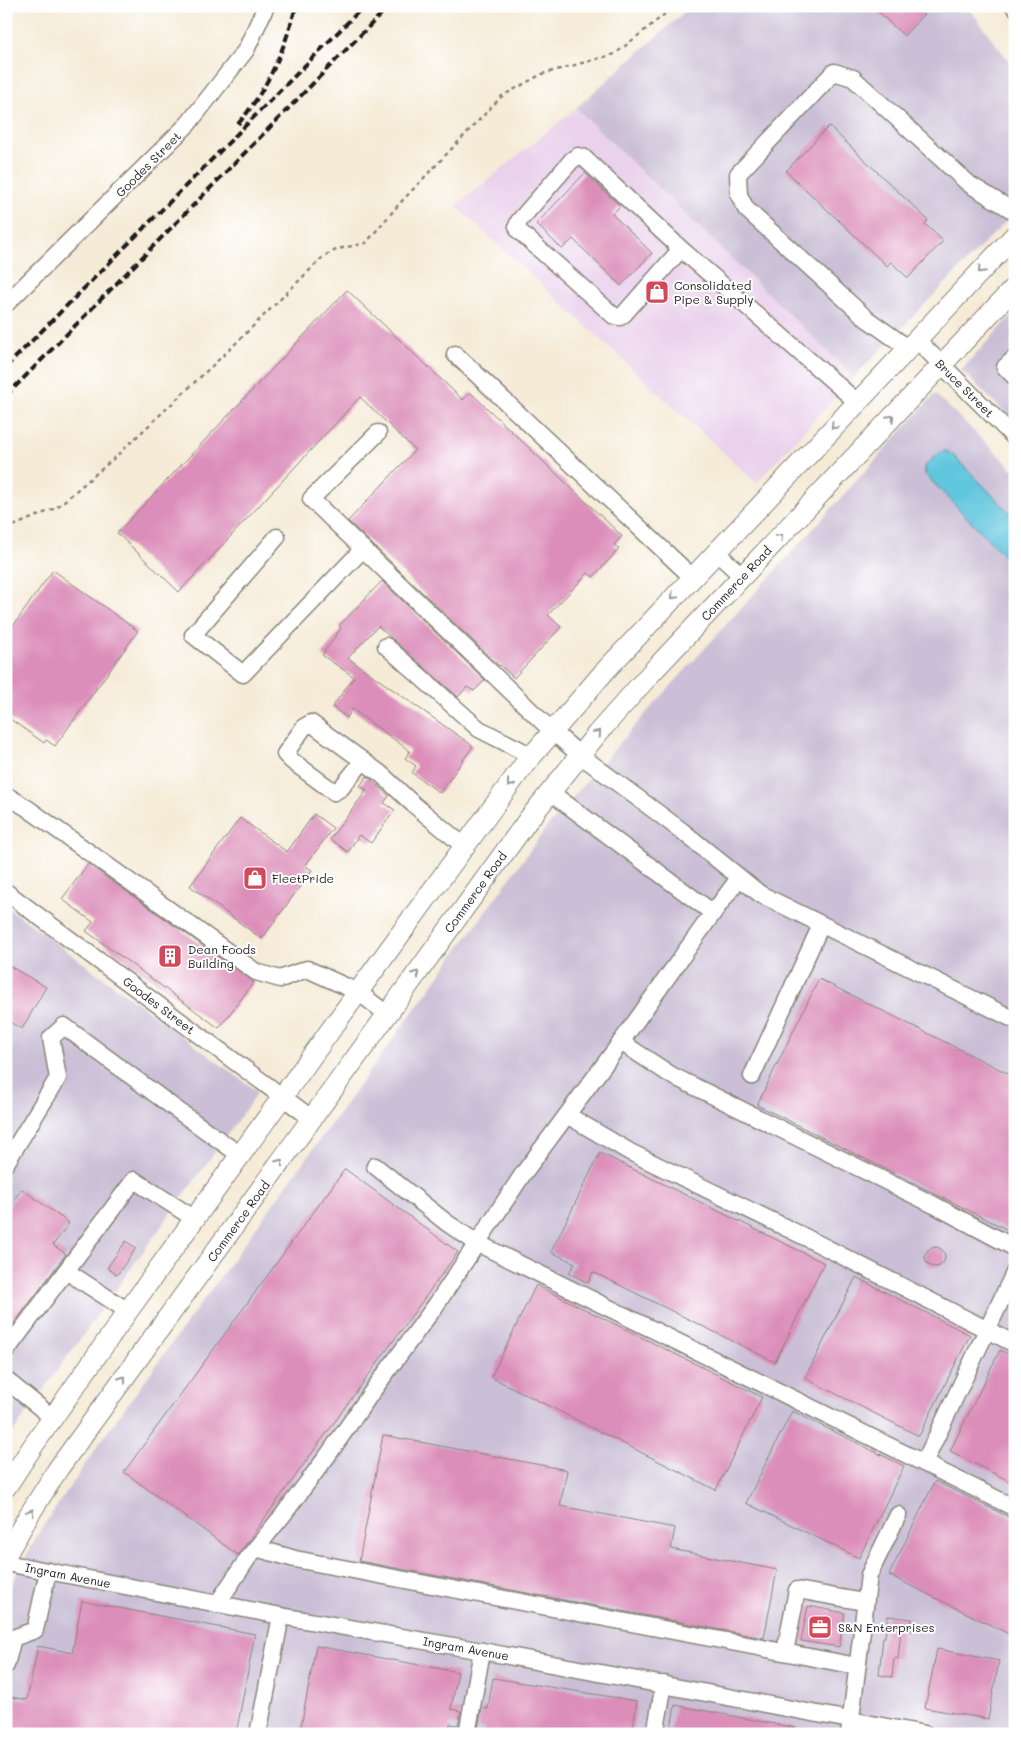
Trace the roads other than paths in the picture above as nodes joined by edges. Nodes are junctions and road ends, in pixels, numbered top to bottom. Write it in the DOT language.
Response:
graph roads {
  1 [pos="266,6"];
  2 [pos="1015,212"];
  3 [pos="1015,235"];
  4 [pos="681,249"];
  5 [pos="1012,296"];
  6 [pos="6,304"];
  7 [pos="912,343"];
  8 [pos="455,354"];
  9 [pos="1015,358"];
  10 [pos="941,365"];
  11 [pos="1015,376"];
  12 [pos="857,402"];
  13 [pos="378,433"];
  14 [pos="1015,438"];
  15 [pos="277,537"];
  16 [pos="363,549"];
  17 [pos="716,552"];
  18 [pos="742,576"];
  19 [pos="692,577"];
  20 [pos="386,646"];
  21 [pos="552,731"];
  22 [pos="580,755"];
  23 [pos="532,756"];
  24 [pos="363,761"];
  25 [pos="550,792"];
  26 [pos="6,794"];
  27 [pos="464,846"];
  28 [pos="740,878"];
  29 [pos="6,892"];
  30 [pos="713,913"];
  31 [pos="821,925"];
  32 [pos="358,992"];
  33 [pos="387,1014"];
  34 [pos="1015,1020"];
  35 [pos="621,1042"];
  36 [pos="752,1076"];
  37 [pos="282,1097"];
  38 [pos="567,1115"];
  39 [pos="311,1118"];
  40 [pos="240,1155"];
  41 [pos="6,1163"];
  42 [pos="376,1166"];
  43 [pos="195,1219"];
  44 [pos="477,1242"];
  45 [pos="1015,1248"];
  46 [pos="66,1271"];
  47 [pos="1015,1271"];
  48 [pos="128,1311"];
  49 [pos="986,1329"];
  50 [pos="1015,1344"];
  51 [pos="6,1351"];
  52 [pos="6,1380"];
  53 [pos="52,1418"];
  54 [pos="924,1463"];
  55 [pos="6,1487"];
  56 [pos="1015,1508"];
  57 [pos="898,1515"];
  58 [pos="256,1548"];
  59 [pos="6,1555"];
  60 [pos="6,1563"];
  61 [pos="48,1571"];
  62 [pos="864,1602"];
  63 [pos="217,1604"];
  64 [pos="281,1616"];
  65 [pos="482,1651"];
  66 [pos="785,1652"];
  67 [pos="6,1665"];
  68 [pos="857,1666"];
  69 [pos="664,1684"];
  70 [pos="850,1727"];
  71 [pos="258,1734"];
  72 [pos="467,1734"];
  73 [pos="655,1734"];
  74 [pos="925,1734"];
  1 -- 6 [label="street, Goodes Street"];
  2 -- 7 [label="street, Bruce Street"];
  3 -- 7 [label="main road, one-way"];
  4 -- 4 [label="street"];
  4 -- 12 [label="street"];
  5 -- 10 [label="main road, Commerce Road"];
  7 -- 10 [label="street, Bruce Street"];
  7 -- 12 [label="main road"];
  8 -- 19 [label="street"];
  9 -- 11 [label="street"];
  10 -- 14 [label="street, Bruce Street"];
  18 -- 10 [label="main road, Commerce Road, one-way"];
  12 -- 17 [label="main road, one-way"];
  13 -- 16 [label="street"];
  15 -- 16 [label="street"];
  16 -- 21 [label="street"];
  17 -- 18 [label="street"];
  17 -- 19 [label="main road"];
  22 -- 18 [label="main road, Commerce Road, one-way"];
  19 -- 21 [label="main road, one-way"];
  20 -- 23 [label="street"];
  21 -- 22 [label="street"];
  21 -- 23 [label="main road"];
  22 -- 25 [label="main road, Commerce Road"];
  22 -- 28 [label="street"];
  23 -- 27 [label="main road, one-way"];
  24 -- 24 [label="street"];
  24 -- 27 [label="street"];
  25 -- 30 [label="street"];
  33 -- 25 [label="main road, Commerce Road, one-way"];
  26 -- 32 [label="street"];
  27 -- 32 [label="main road"];
  28 -- 30 [label="street"];
  28 -- 31 [label="street"];
  29 -- 37 [label="street, Goodes Street"];
  30 -- 35 [label="street"];
  31 -- 34 [label="street"];
  31 -- 36 [label="street"];
  32 -- 33 [label="street"];
  32 -- 37 [label="main road"];
  33 -- 39 [label="main road, Commerce Road"];
  35 -- 38 [label="street"];
  35 -- 45 [label="street"];
  37 -- 39 [label="street, Goodes Street"];
  37 -- 40 [label="main road"];
  38 -- 44 [label="street"];
  38 -- 49 [label="street"];
  59 -- 39 [label="main road, Commerce Road, one-way"];
  40 -- 41 [label="street"];
  40 -- 43 [label="main road"];
  42 -- 44 [label="street"];
  43 -- 46 [label="street"];
  43 -- 48 [label="main road"];
  44 -- 54 [label="street"];
  44 -- 58 [label="street"];
  46 -- 48 [label="street"];
  46 -- 51 [label="street"];
  47 -- 49 [label="street"];
  48 -- 53 [label="main road"];
  49 -- 50 [label="street"];
  49 -- 54 [label="street"];
  52 -- 53 [label="street"];
  53 -- 55 [label="main road"];
  54 -- 56 [label="street"];
  57 -- 62 [label="street"];
  58 -- 63 [label="street"];
  58 -- 66 [label="street"];
  60 -- 61 [label="street, Ingram Avenue"];
  61 -- 63 [label="street, Ingram Avenue"];
  61 -- 67 [label="street"];
  62 -- 66 [label="street"];
  62 -- 68 [label="street"];
  63 -- 64 [label="street, Ingram Avenue"];
  64 -- 65 [label="street, Ingram Avenue"];
  64 -- 71 [label="street"];
  65 -- 69 [label="street, Ingram Avenue"];
  65 -- 72 [label="street"];
  66 -- 68 [label="street"];
  68 -- 70 [label="street"];
  69 -- 70 [label="street, Ingram Avenue"];
  69 -- 73 [label="street"];
  70 -- 74 [label="street, Ingram Avenue"];
}
